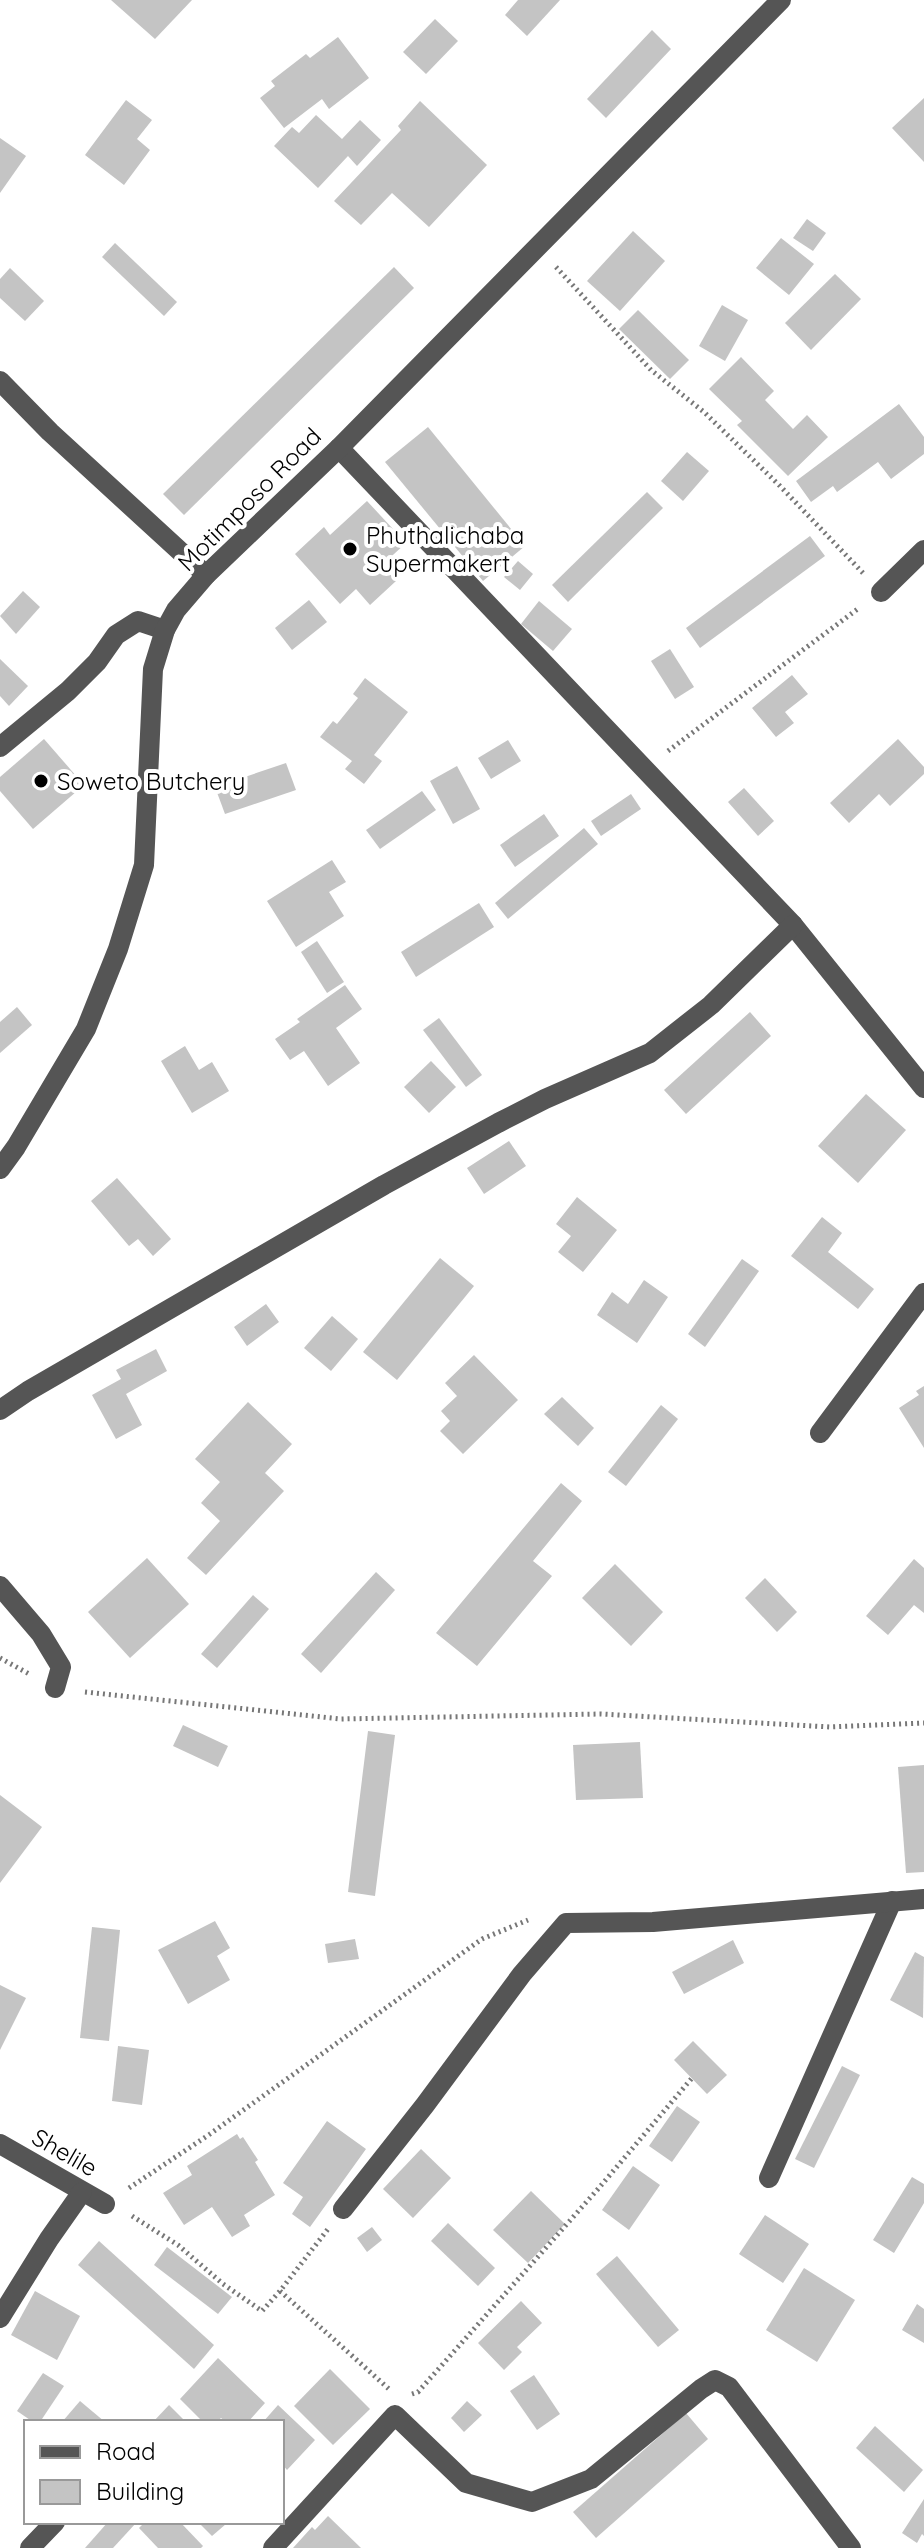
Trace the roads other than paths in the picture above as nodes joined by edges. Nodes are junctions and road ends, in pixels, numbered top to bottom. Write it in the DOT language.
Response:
graph roads {
  1 [pos="771,3"];
  2 [pos="0,381"];
  3 [pos="339,448"];
  4 [pos="924,550"];
  5 [pos="206,575"];
  6 [pos="881,592"];
  7 [pos="165,630"];
  8 [pos="0,747"];
  9 [pos="793,925"];
  10 [pos="924,1088"];
  11 [pos="0,1169"];
  12 [pos="924,1293"];
  13 [pos="0,1410"];
  14 [pos="820,1433"];
  15 [pos="0,1586"];
  16 [pos="55,1688"];
  17 [pos="924,1899"];
  18 [pos="892,1901"];
  19 [pos="0,2144"];
  20 [pos="769,2178"];
  21 [pos="82,2192"];
  22 [pos="105,2204"];
  23 [pos="343,2209"];
  24 [pos="0,2318"];
  25 [pos="53,2524"];
  26 [pos="30,2548"];
  27 [pos="273,2548"];
  28 [pos="851,2548"];
  1 -- 3 [label="street, Motimposo Road"];
  2 -- 5 [label="street"];
  3 -- 5 [label="street, Motimposo Road"];
  3 -- 9 [label="street"];
  4 -- 6 [label="street"];
  5 -- 7 [label="street, Motimposo Road"];
  7 -- 8 [label="street"];
  7 -- 11 [label="street, Motimposo Road"];
  9 -- 10 [label="street"];
  9 -- 13 [label="street"];
  12 -- 14 [label="street"];
  15 -- 16 [label="street"];
  17 -- 18 [label="street"];
  18 -- 20 [label="street"];
  18 -- 23 [label="street"];
  19 -- 21 [label="street, Shelile"];
  21 -- 22 [label="street, Shelile"];
  21 -- 24 [label="street"];
  25 -- 26 [label="street"];
  27 -- 28 [label="street"];
}
